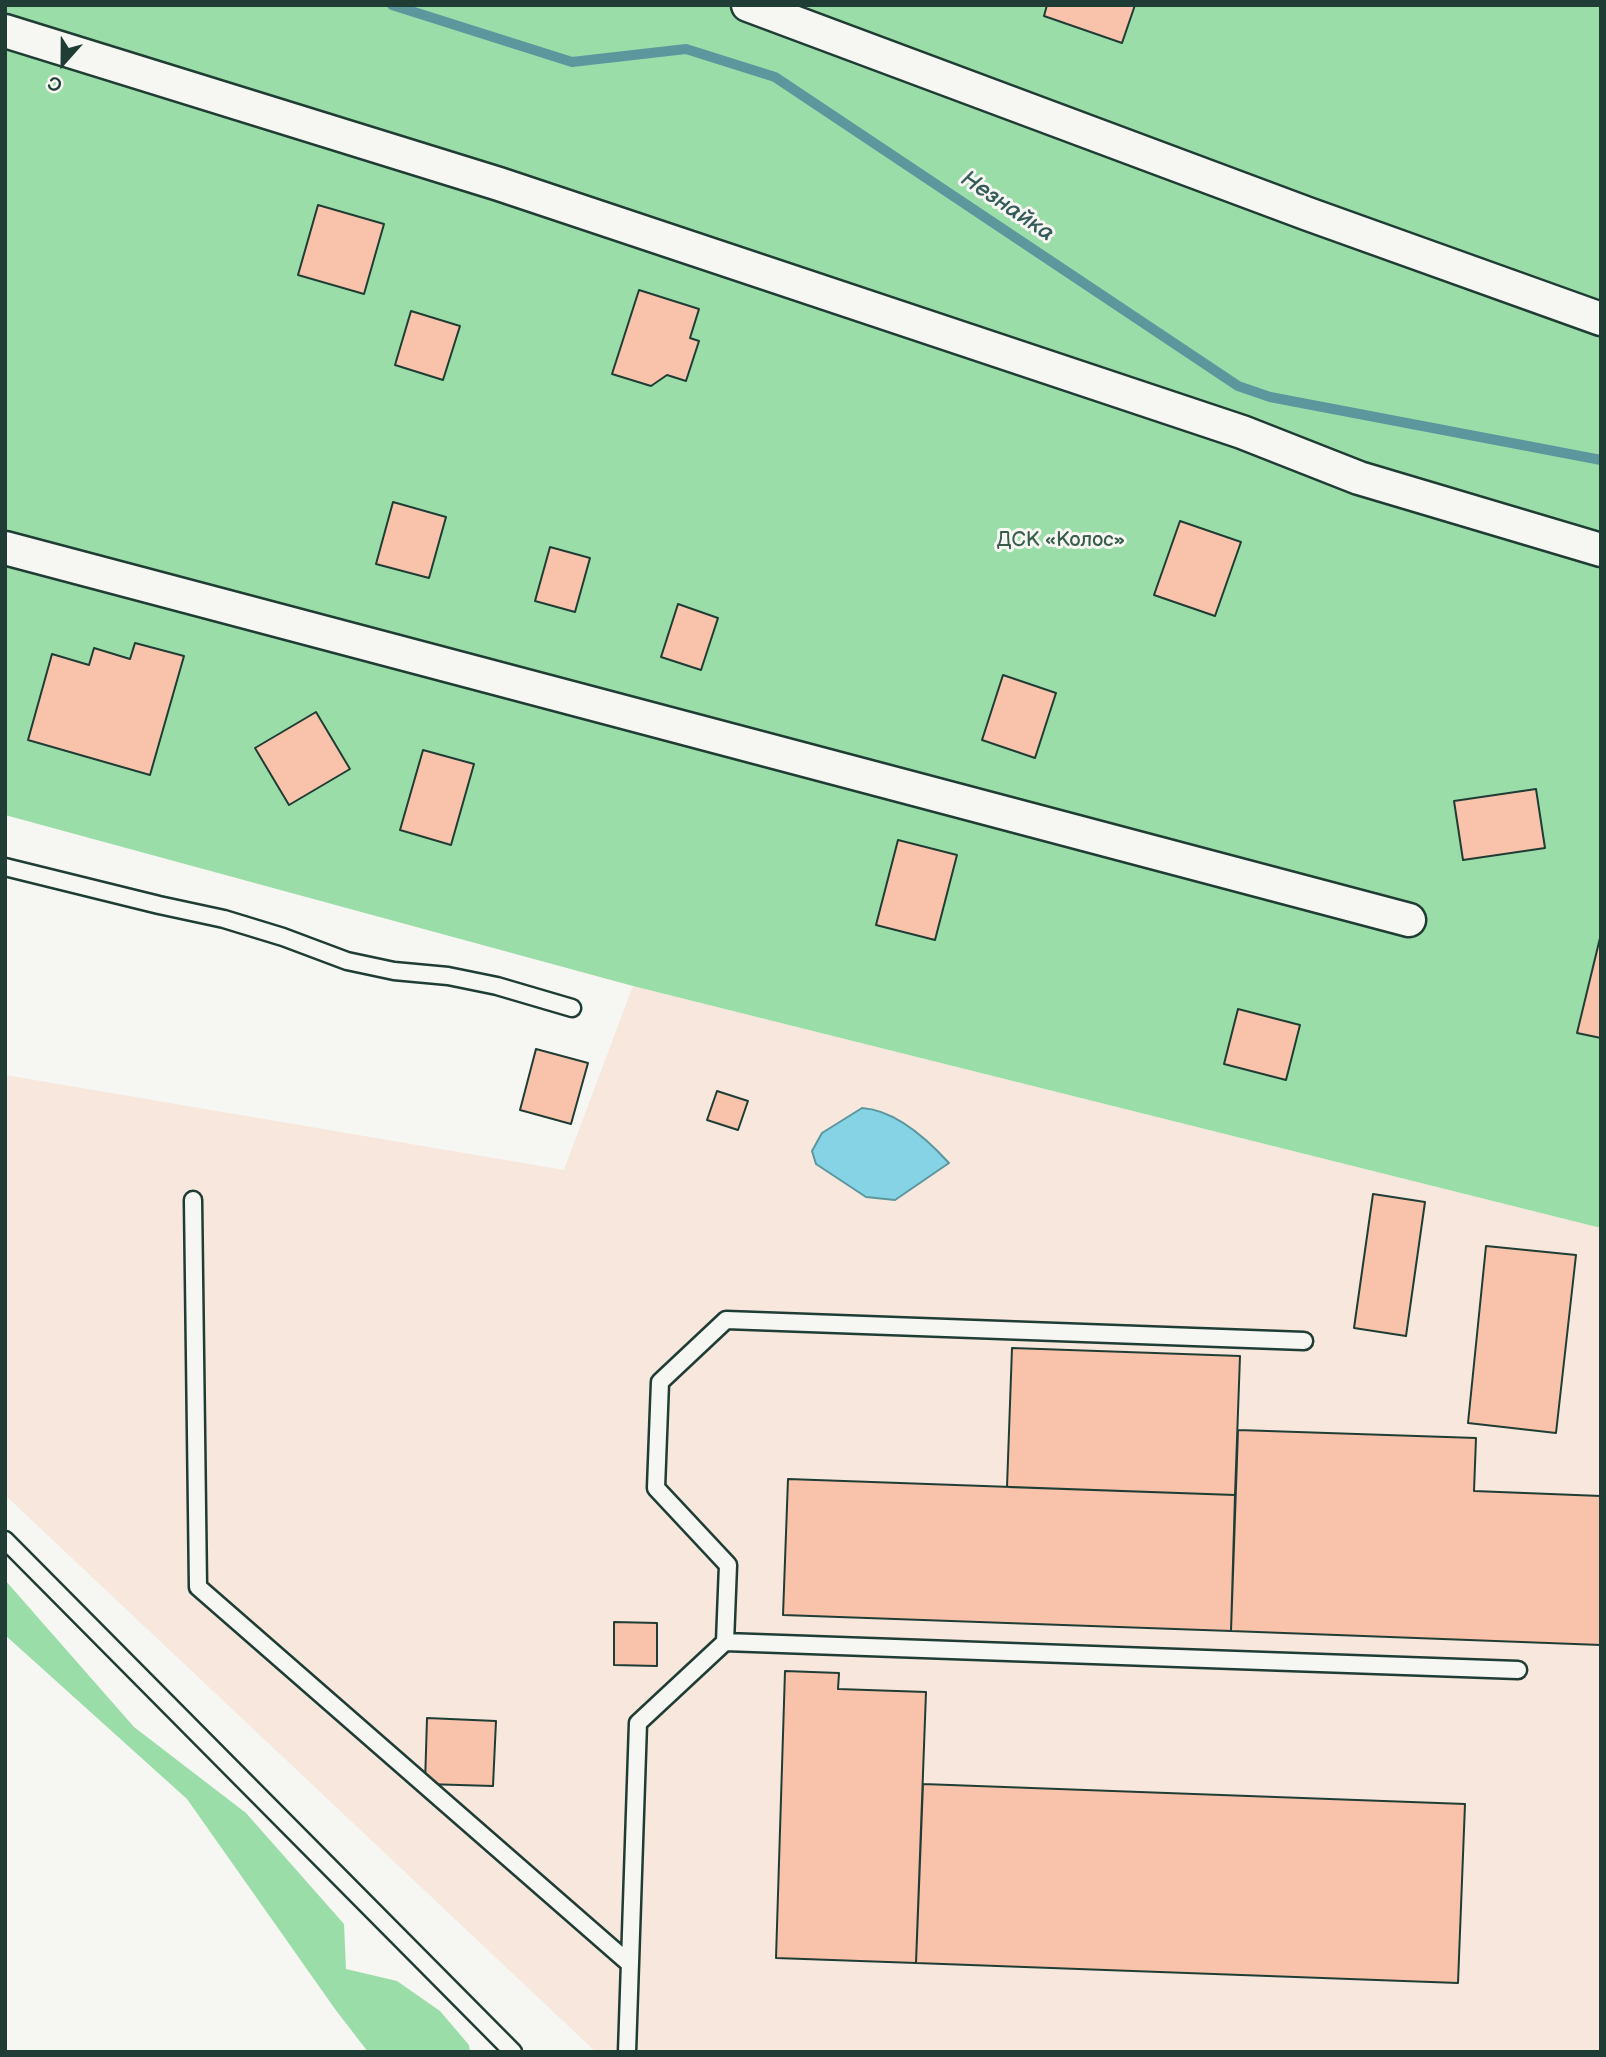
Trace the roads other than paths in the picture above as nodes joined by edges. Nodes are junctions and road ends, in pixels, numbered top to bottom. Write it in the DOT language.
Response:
graph roads {
  1 [pos="748,5"];
  2 [pos="5,31"];
  3 [pos="1601,319"];
  4 [pos="5,548"];
  5 [pos="1601,550"];
  6 [pos="5,867"];
  7 [pos="1409,920"];
  8 [pos="572,1008"];
  9 [pos="193,1200"];
  10 [pos="1304,1341"];
  11 [pos="5,1540"];
  12 [pos="725,1642"];
  13 [pos="1517,1671"];
  14 [pos="630,1964"];
  15 [pos="513,2052"];
  16 [pos="627,2052"];
  1 -- 3 [label="street"];
  2 -- 5 [label="street"];
  4 -- 7 [label="street"];
  6 -- 8 [label="lane"];
  9 -- 14 [label="lane"];
  10 -- 12 [label="lane"];
  11 -- 15 [label="lane"];
  12 -- 13 [label="lane"];
  12 -- 14 [label="lane"];
  14 -- 16 [label="lane"];
}
